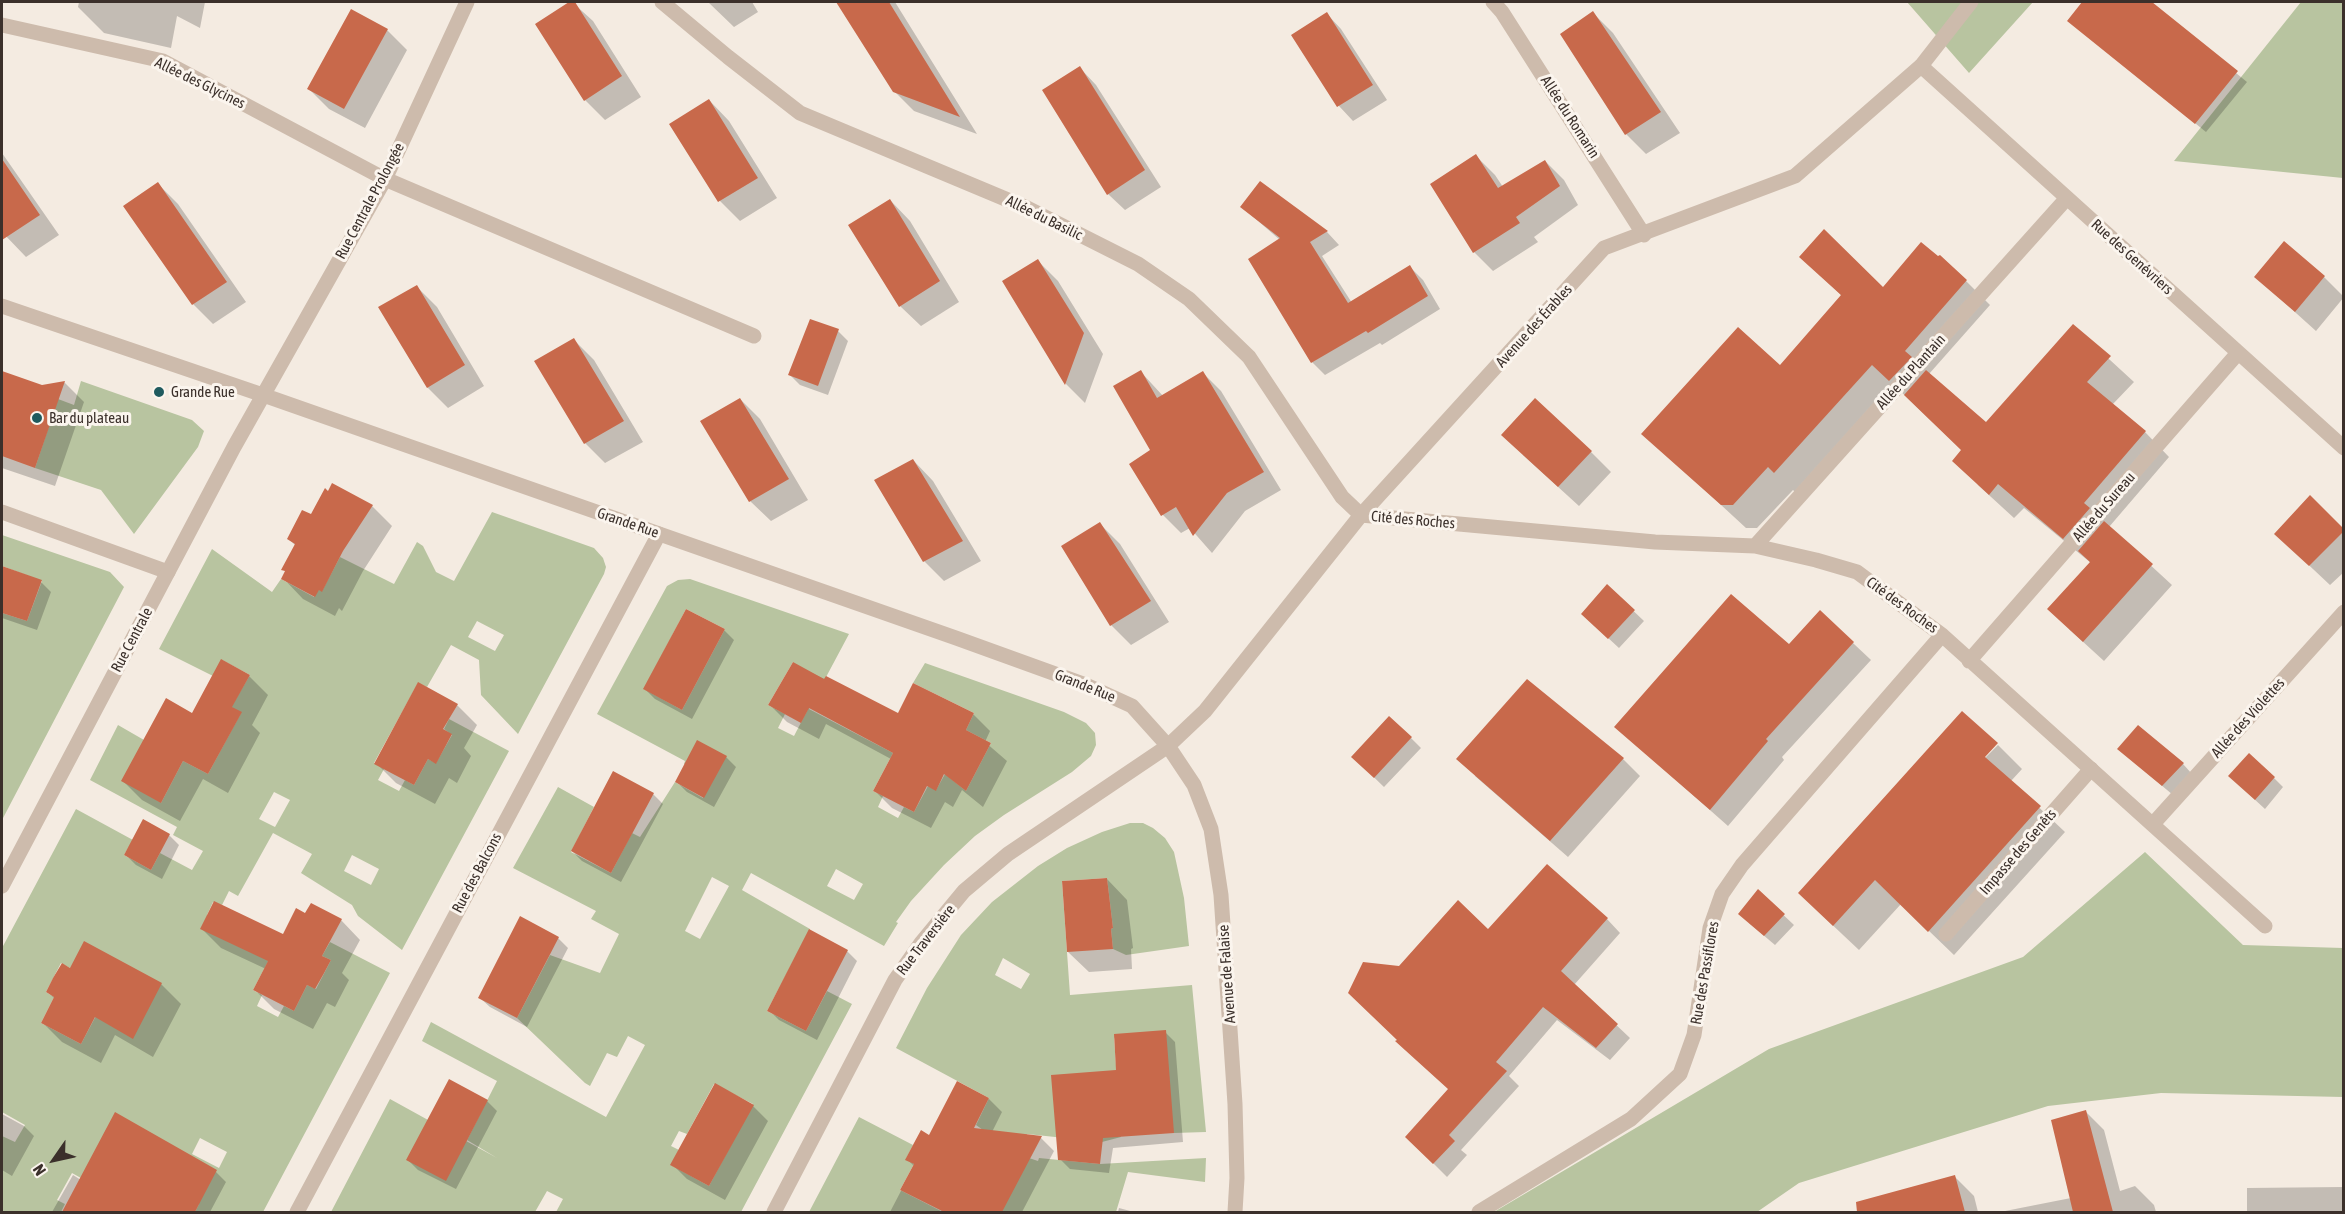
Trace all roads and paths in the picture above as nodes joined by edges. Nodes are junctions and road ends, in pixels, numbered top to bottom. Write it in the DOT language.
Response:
graph roads {
  1 [pos="467,2"];
  2 [pos="662,2"];
  3 [pos="1493,2"];
  4 [pos="1971,2"];
  5 [pos="2,25"];
  6 [pos="1921,66"];
  7 [pos="385,179"];
  8 [pos="2067,198"];
  9 [pos="1644,235"];
  10 [pos="2,306"];
  11 [pos="754,336"];
  12 [pos="2238,353"];
  13 [pos="262,395"];
  14 [pos="2343,448"];
  15 [pos="2,512"];
  16 [pos="1361,515"];
  17 [pos="659,534"];
  18 [pos="1755,546"];
  19 [pos="168,572"];
  20 [pos="2343,612"];
  21 [pos="1942,635"];
  22 [pos="1969,661"];
  23 [pos="1168,746"];
  24 [pos="2091,769"];
  25 [pos="2153,824"];
  26 [pos="2,886"];
  27 [pos="2265,926"];
  28 [pos="1946,934"];
  29 [pos="297,1212"];
  30 [pos="774,1212"];
  31 [pos="1235,1212"];
  32 [pos="1479,1212"];
  1 -- 7 [label="street, Rue Centrale Prolongée"];
  2 -- 16 [label="street, Allée du Basilic"];
  3 -- 9 [label="street, Allée du Romarin"];
  4 -- 6 [label="street, Avenue des Érables"];
  5 -- 7 [label="street, Allée des Glycines"];
  6 -- 8 [label="street, Rue des Genévriers"];
  6 -- 9 [label="street, Avenue des Érables"];
  7 -- 11 [label="street, Allée des Glycines"];
  7 -- 13 [label="street, Rue Centrale Prolongée"];
  8 -- 12 [label="street, Rue des Genévriers"];
  8 -- 18 [label="street, Allée du Plantain"];
  9 -- 16 [label="street, Avenue des Érables"];
  10 -- 13 [label="street, Grande Rue"];
  12 -- 14 [label="street, Rue des Genévriers"];
  12 -- 22 [label="street, Allée du Sureau"];
  13 -- 17 [label="street, Grande Rue"];
  13 -- 19 [label="street, Rue Centrale"];
  15 -- 19 [label="street"];
  16 -- 18 [label="street, Cité des Roches"];
  16 -- 23 [label="street, Avenue des Érables"];
  17 -- 23 [label="street, Grande Rue"];
  17 -- 29 [label="street, Rue des Balcons"];
  18 -- 21 [label="street, Cité des Roches"];
  19 -- 26 [label="street, Rue Centrale"];
  20 -- 25 [label="street, Allée des Violettes"];
  21 -- 22 [label="street, Cité des Roches"];
  21 -- 32 [label="street, Rue des Passiflores"];
  22 -- 24 [label="street, Cité des Roches"];
  23 -- 30 [label="street, Rue Traversière"];
  23 -- 31 [label="street, Avenue de Falaise"];
  24 -- 25 [label="street, Cité des Roches"];
  24 -- 28 [label="street, Impasse des Genêts"];
  25 -- 27 [label="street, Cité des Roches"];
}
